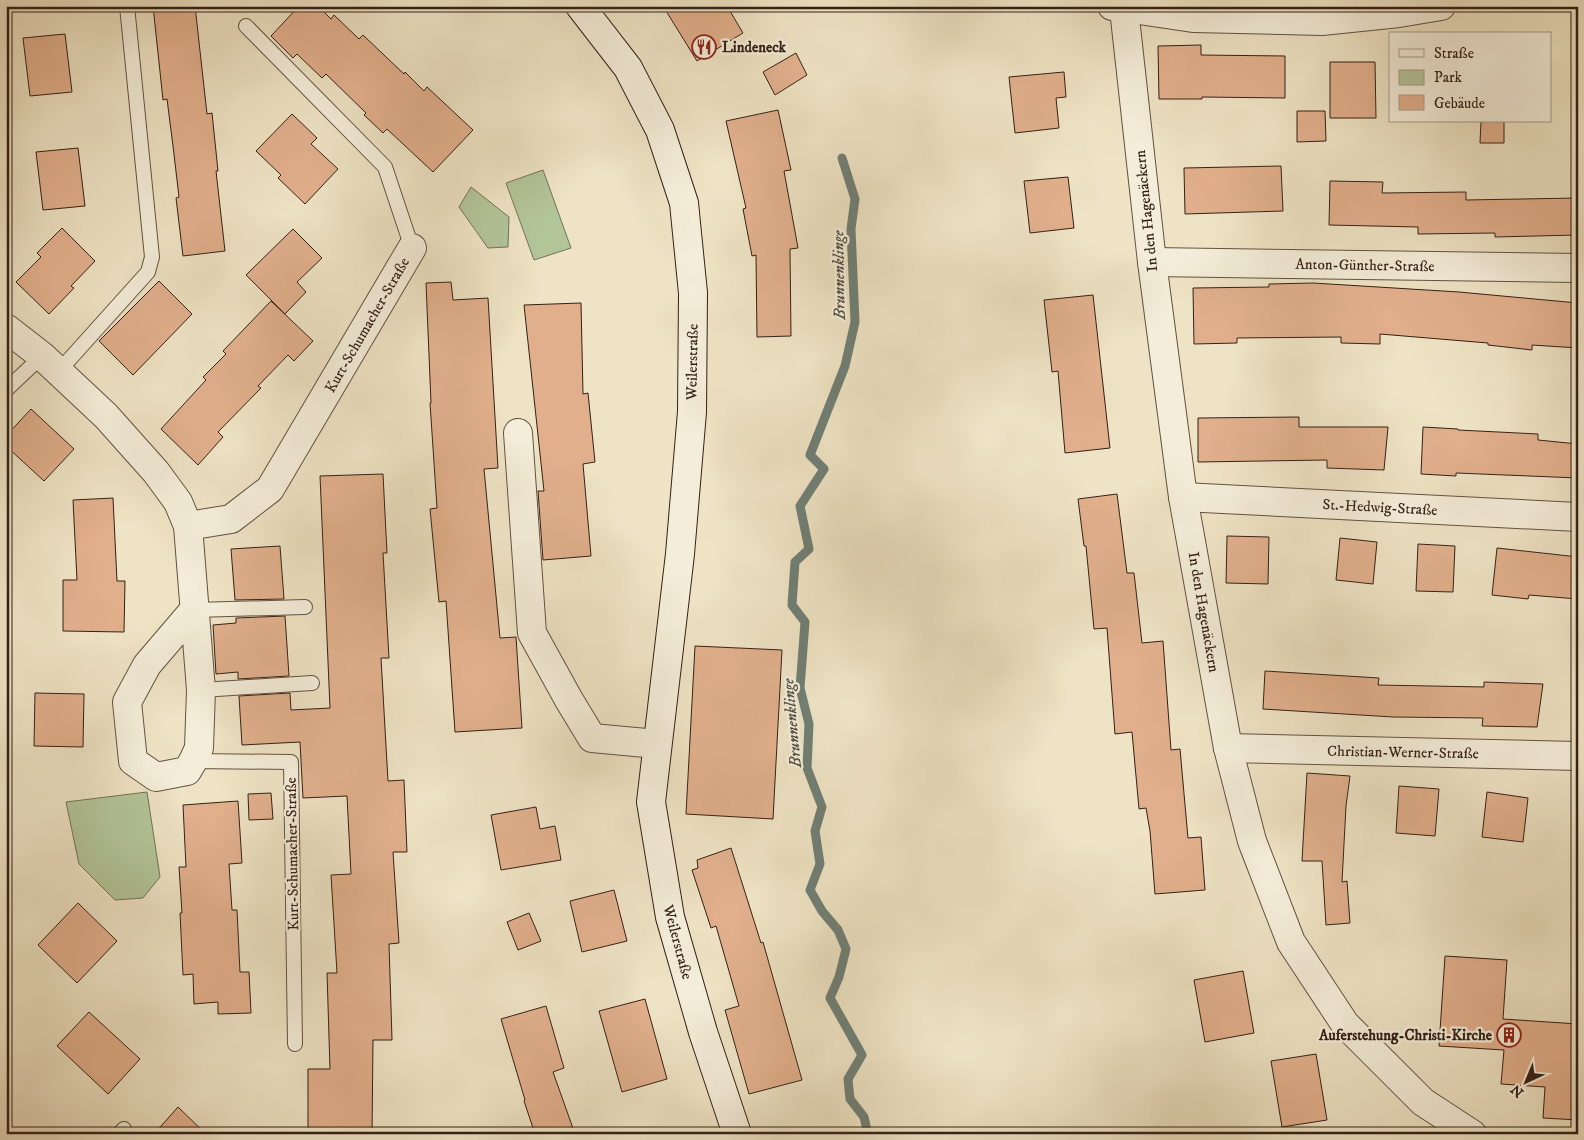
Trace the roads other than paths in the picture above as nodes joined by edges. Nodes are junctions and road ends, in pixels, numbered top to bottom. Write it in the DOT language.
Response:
graph roads {
  1 [pos="127,6"];
  2 [pos="580,6"];
  3 [pos="1441,6"];
  4 [pos="1118,8"];
  5 [pos="246,26"];
  6 [pos="412,248"];
  7 [pos="1152,262"];
  8 [pos="1578,268"];
  9 [pos="6,328"];
  10 [pos="51,363"];
  11 [pos="6,390"];
  12 [pos="518,433"];
  13 [pos="1183,497"];
  14 [pos="1578,516"];
  15 [pos="188,526"];
  16 [pos="305,607"];
  17 [pos="194,610"];
  18 [pos="312,683"];
  19 [pos="201,690"];
  20 [pos="657,744"];
  21 [pos="1228,748"];
  22 [pos="1578,756"];
  23 [pos="193,761"];
  24 [pos="295,1044"];
  25 [pos="737,1134"];
  26 [pos="1472,1134"];
  1 -- 10 [label="lane"];
  2 -- 20 [label="street, Weilerstraße"];
  3 -- 4 [label="street"];
  4 -- 7 [label="street, In den Hagenäckern"];
  5 -- 6 [label="lane, Kurt-Schumacher-Straße"];
  6 -- 15 [label="street, Kurt-Schumacher-Straße"];
  7 -- 8 [label="street, Anton-Günther-Straße"];
  7 -- 13 [label="street, In den Hagenäckern"];
  9 -- 10 [label="street"];
  10 -- 11 [label="lane"];
  10 -- 15 [label="street"];
  12 -- 20 [label="street"];
  13 -- 14 [label="street, St.-Hedwig-Straße"];
  13 -- 21 [label="street, In den Hagenäckern"];
  15 -- 17 [label="street"];
  16 -- 17 [label="lane"];
  17 -- 19 [label="street"];
  17 -- 23 [label="street"];
  18 -- 19 [label="lane"];
  19 -- 23 [label="street"];
  20 -- 25 [label="street, Weilerstraße"];
  21 -- 22 [label="street, Christian-Werner-Straße"];
  21 -- 26 [label="street, In den Hagenäckern"];
  23 -- 24 [label="lane, Kurt-Schumacher-Straße"];
}
